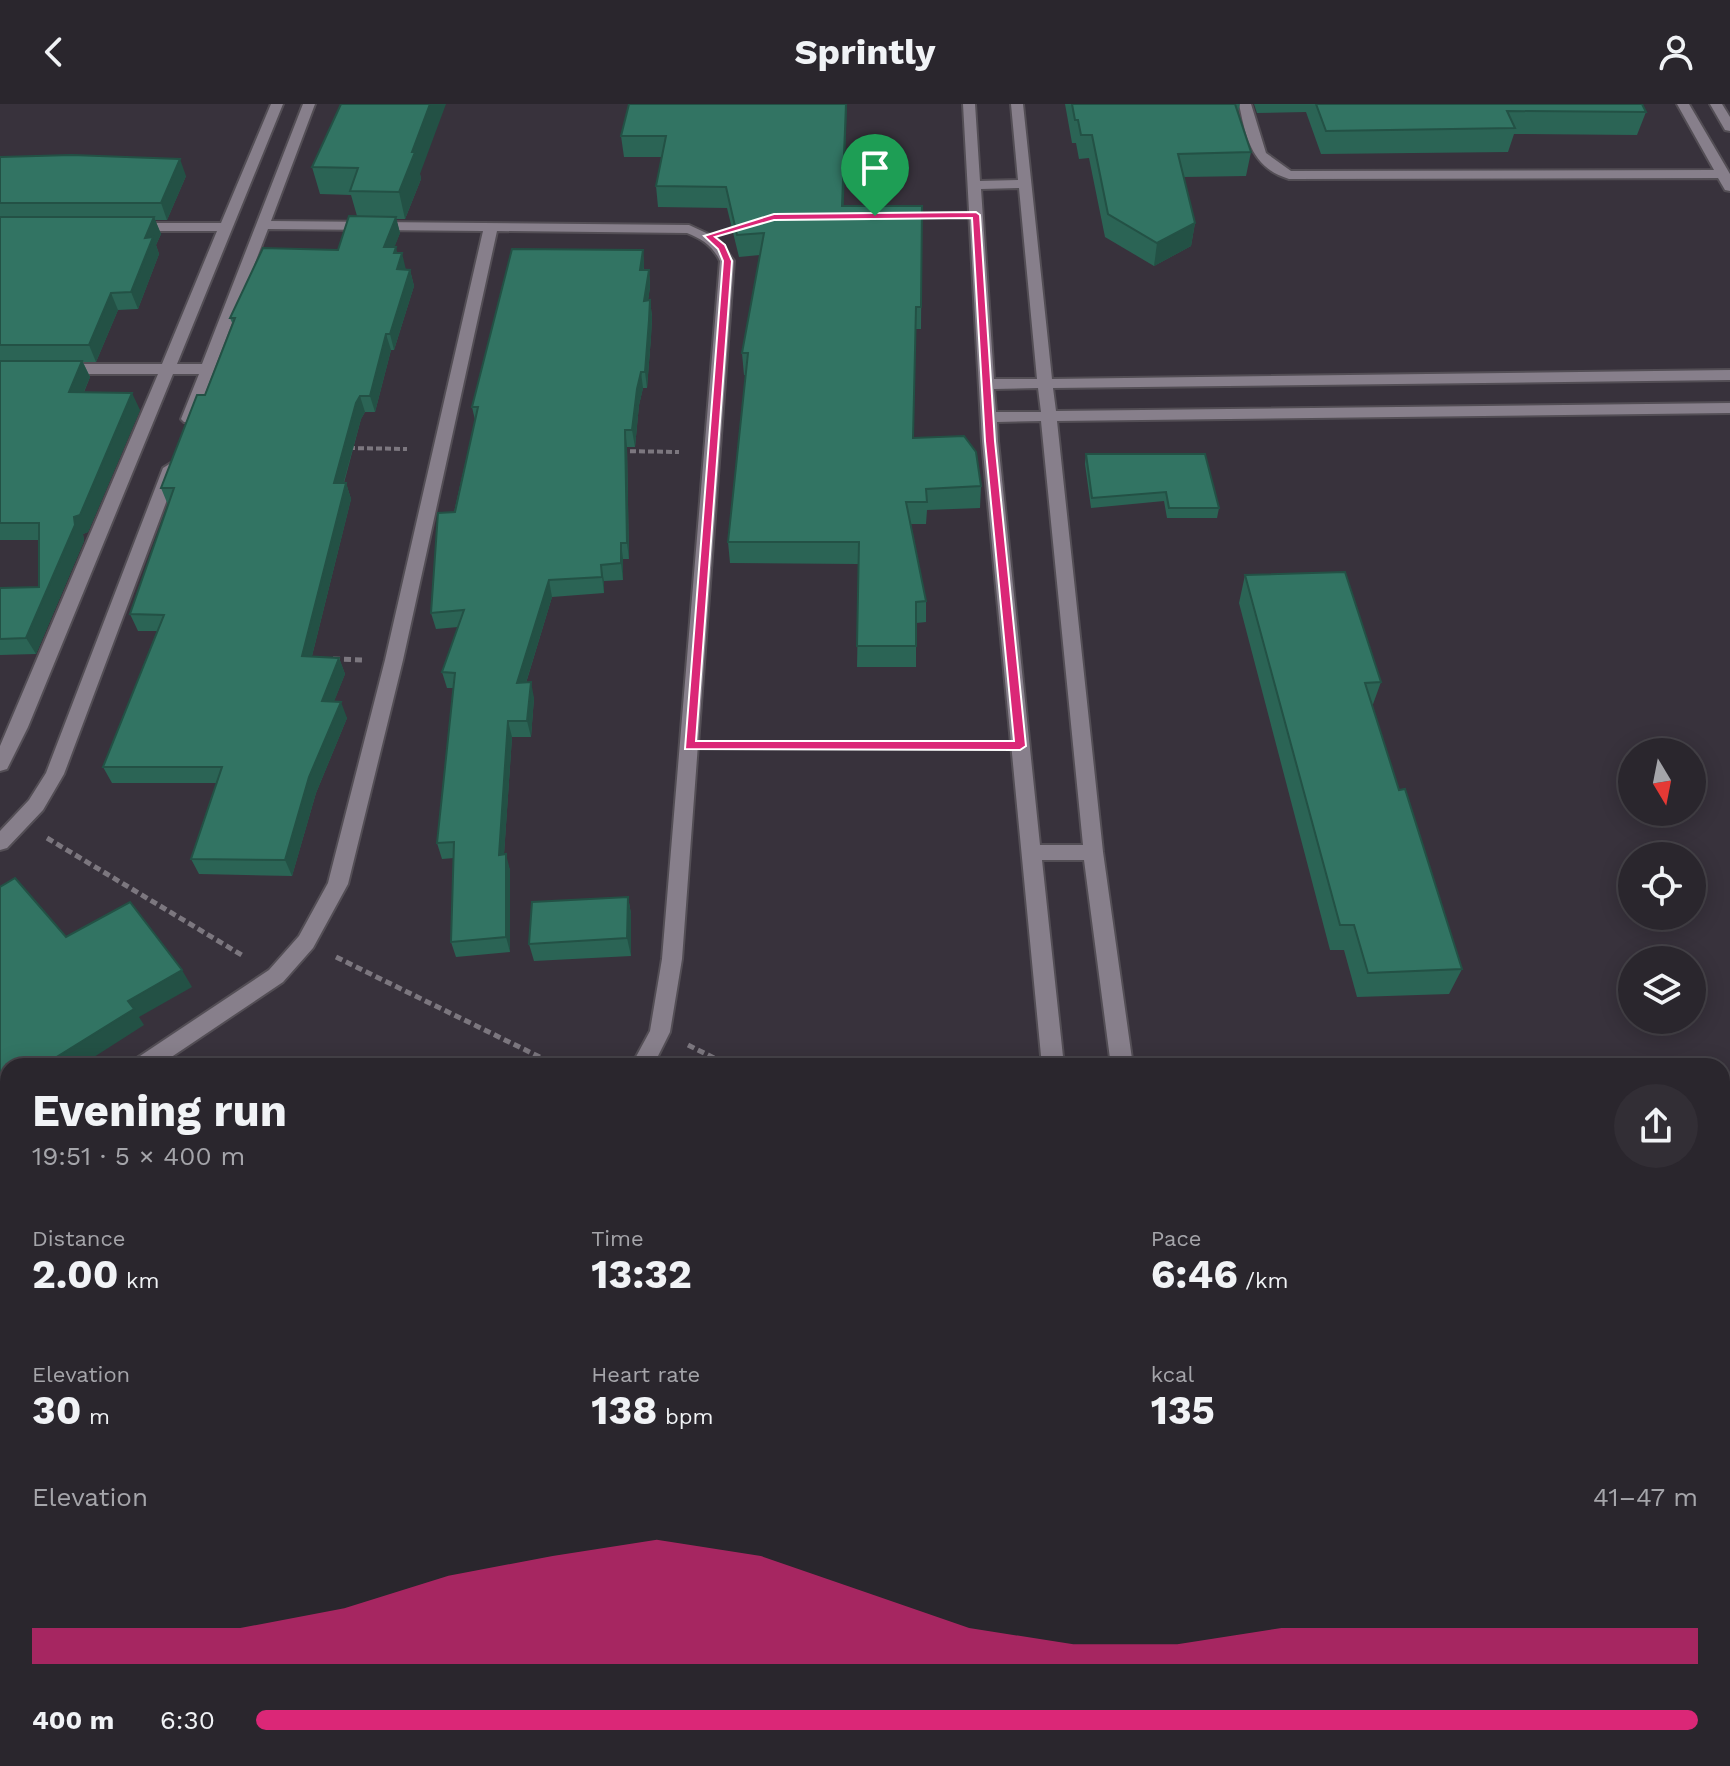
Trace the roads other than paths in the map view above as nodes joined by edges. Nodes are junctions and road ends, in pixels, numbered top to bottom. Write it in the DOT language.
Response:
graph roads {
  1 [pos="277,104"];
  2 [pos="309,104"];
  3 [pos="969,104"];
  4 [pos="1017,104"];
  5 [pos="1245,104"];
  6 [pos="1683,104"];
  7 [pos="1716,104"];
  8 [pos="1730,127"];
  9 [pos="1726,181"];
  10 [pos="1025,184"];
  11 [pos="974,185"];
  12 [pos="262,225"];
  13 [pos="121,227"];
  14 [pos="227,227"];
  15 [pos="491,227"];
  16 [pos="46,369"];
  17 [pos="168,369"];
  18 [pos="208,369"];
  19 [pos="1730,375"];
  20 [pos="1046,383"];
  21 [pos="986,384"];
  22 [pos="1730,408"];
  23 [pos="1049,416"];
  24 [pos="988,417"];
  25 [pos="0,764"];
  26 [pos="0,843"];
  27 [pos="1093,852"];
  28 [pos="1031,853"];
  29 [pos="153,1058"];
  30 [pos="646,1058"];
  31 [pos="1052,1058"];
  32 [pos="1121,1058"];
  1 -- 14 [label="street"];
  2 -- 12 [label="street"];
  3 -- 11 [label="street"];
  4 -- 10 [label="street"];
  5 -- 9 [label="street"];
  6 -- 9 [label="street"];
  7 -- 8 [label="street"];
  10 -- 11 [label="street"];
  10 -- 20 [label="street"];
  11 -- 21 [label="street"];
  12 -- 15 [label="street"];
  12 -- 18 [label="street"];
  13 -- 14 [label="street"];
  14 -- 17 [label="street"];
  15 -- 29 [label="street"];
  15 -- 30 [label="street"];
  16 -- 17 [label="street"];
  17 -- 18 [label="street"];
  17 -- 25 [label="street"];
  18 -- 26 [label="street"];
  19 -- 20 [label="street"];
  20 -- 21 [label="street"];
  20 -- 23 [label="street"];
  21 -- 24 [label="street"];
  22 -- 23 [label="street"];
  23 -- 24 [label="street"];
  23 -- 27 [label="street"];
  24 -- 28 [label="street"];
  27 -- 28 [label="street"];
  27 -- 32 [label="street"];
  28 -- 31 [label="street"];
}
